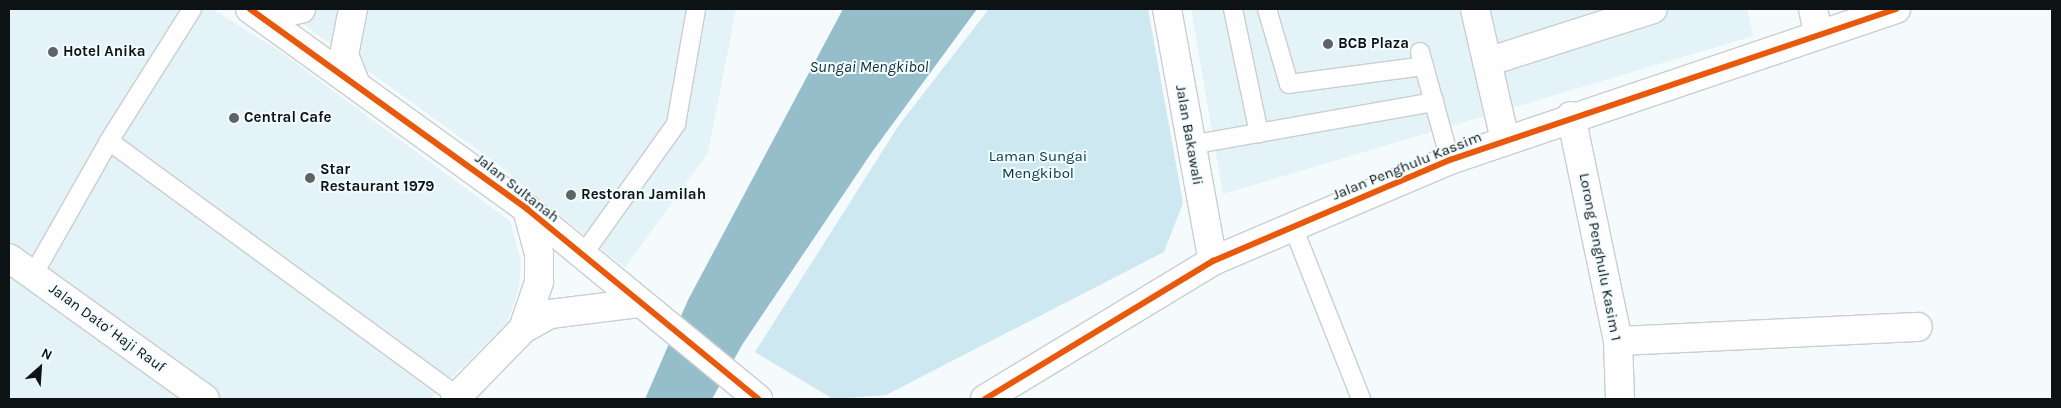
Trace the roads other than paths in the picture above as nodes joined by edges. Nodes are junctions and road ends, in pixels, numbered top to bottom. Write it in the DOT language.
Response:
graph roads {
  1 [pos="192,9"];
  2 [pos="301,9"];
  3 [pos="353,9"];
  4 [pos="696,9"];
  5 [pos="1167,9"];
  6 [pos="1233,9"];
  7 [pos="1267,9"];
  8 [pos="1474,9"];
  9 [pos="1653,9"];
  10 [pos="1896,9"];
  11 [pos="256,13"];
  12 [pos="1816,21"];
  13 [pos="1488,62"];
  14 [pos="355,82"];
  15 [pos="1434,102"];
  16 [pos="1571,116"];
  17 [pos="1259,133"];
  18 [pos="109,140"];
  19 [pos="1505,140"];
  20 [pos="1190,146"];
  21 [pos="1450,160"];
  22 [pos="526,209"];
  23 [pos="1293,227"];
  24 [pos="582,256"];
  25 [pos="9,258"];
  26 [pos="1213,261"];
  27 [pos="33,275"];
  28 [pos="640,303"];
  29 [pos="1918,327"];
  30 [pos="523,329"];
  31 [pos="1618,341"];
  32 [pos="991,394"];
  33 [pos="457,398"];
  34 [pos="205,399"];
  35 [pos="758,399"];
  36 [pos="969,399"];
  37 [pos="1361,399"];
  38 [pos="1620,399"];
  1 -- 18 [label="lane"];
  2 -- 11 [label="street"];
  3 -- 14 [label="street"];
  4 -- 24 [label="lane"];
  5 -- 20 [label="street, Jalan Bakawali"];
  6 -- 17 [label="lane"];
  7 -- 15 [label="lane"];
  8 -- 13 [label="street"];
  9 -- 13 [label="street"];
  10 -- 12 [label="street, Jalan Penghulu Kassim"];
  11 -- 14 [label="street, Jalan Sultanah"];
  12 -- 16 [label="street, Jalan Penghulu Kassim"];
  13 -- 19 [label="street"];
  14 -- 22 [label="street, Jalan Sultanah"];
  15 -- 17 [label="lane"];
  15 -- 21 [label="lane"];
  16 -- 19 [label="street, Jalan Penghulu Kassim"];
  16 -- 31 [label="street, Lorong Penghulu Kasim 1"];
  17 -- 20 [label="lane"];
  18 -- 27 [label="lane"];
  18 -- 33 [label="lane"];
  19 -- 21 [label="street, Jalan Penghulu Kassim"];
  20 -- 26 [label="street, Jalan Bakawali"];
  21 -- 23 [label="street, Jalan Penghulu Kassim"];
  22 -- 24 [label="street, Jalan Sultanah"];
  22 -- 30 [label="street"];
  23 -- 26 [label="street, Jalan Penghulu Kassim"];
  23 -- 37 [label="lane"];
  24 -- 28 [label="street, Jalan Sultanah"];
  25 -- 27 [label="street, Jalan Dato' Haji Rauf"];
  26 -- 32 [label="street, Jalan Penghulu Kassim"];
  27 -- 34 [label="street, Jalan Dato' Haji Rauf"];
  28 -- 30 [label="street"];
  28 -- 35 [label="street, Jalan Sultanah"];
  29 -- 31 [label="street"];
  30 -- 33 [label="street"];
  31 -- 38 [label="street, Lorong Penghulu Kasim 1"];
  32 -- 36 [label="street"];
}
